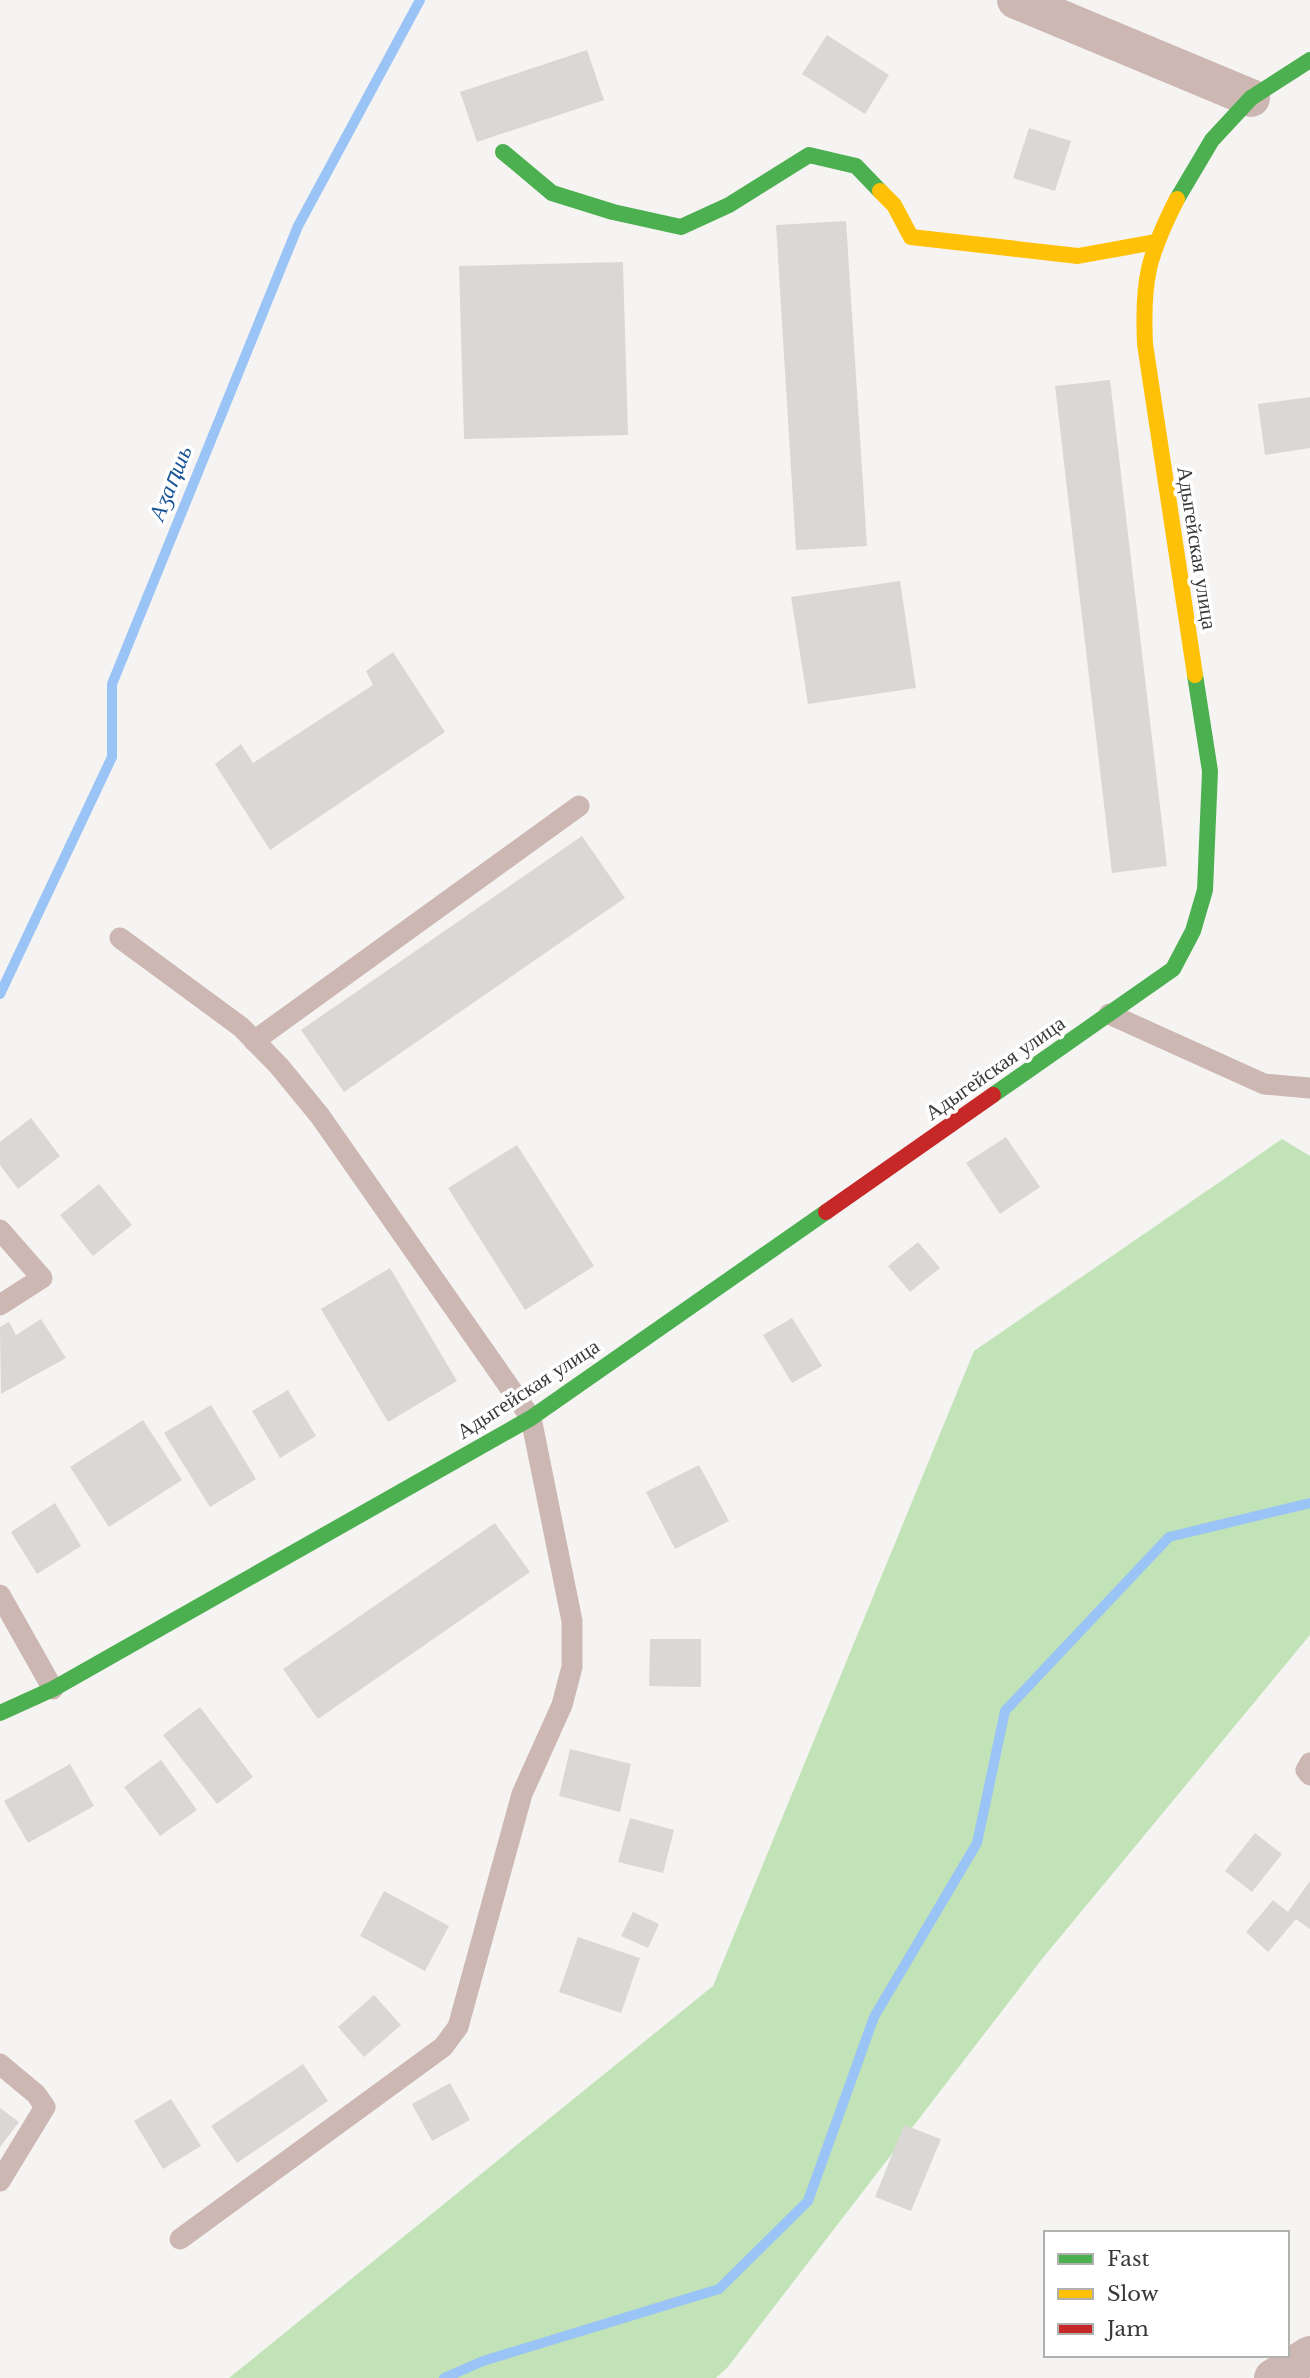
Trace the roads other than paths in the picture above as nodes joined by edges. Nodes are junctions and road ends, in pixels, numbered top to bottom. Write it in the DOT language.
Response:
graph roads {
  1 [pos="1016,0"];
  2 [pos="1310,60"];
  3 [pos="1251,97"];
  4 [pos="503,152"];
  5 [pos="1155,242"];
  6 [pos="579,806"];
  7 [pos="120,938"];
  8 [pos="1109,1014"];
  9 [pos="254,1041"];
  10 [pos="1310,1088"];
  11 [pos="0,1230"];
  12 [pos="0,1305"];
  13 [pos="531,1418"];
  14 [pos="0,1595"];
  15 [pos="53,1689"];
  16 [pos="0,1713"];
  17 [pos="1310,1763"];
  18 [pos="1310,1774"];
  19 [pos="0,2064"];
  20 [pos="0,2181"];
  21 [pos="180,2239"];
  22 [pos="1310,2355"];
  23 [pos="1273,2378"];
  1 -- 3 [label="street"];
  2 -- 3 [label="street, Адыгейская улица"];
  3 -- 5 [label="street, Адыгейская улица"];
  4 -- 5 [label="street"];
  5 -- 8 [label="street, Адыгейская улица"];
  6 -- 9 [label="lane"];
  7 -- 9 [label="lane"];
  8 -- 10 [label="lane"];
  8 -- 13 [label="street, Адыгейская улица"];
  9 -- 13 [label="lane"];
  11 -- 12 [label="lane"];
  13 -- 15 [label="street, Адыгейская улица"];
  13 -- 21 [label="lane"];
  14 -- 15 [label="lane"];
  15 -- 16 [label="street, Адыгейская улица"];
  17 -- 18 [label="lane"];
  19 -- 20 [label="lane"];
  22 -- 23 [label="street"];
}
